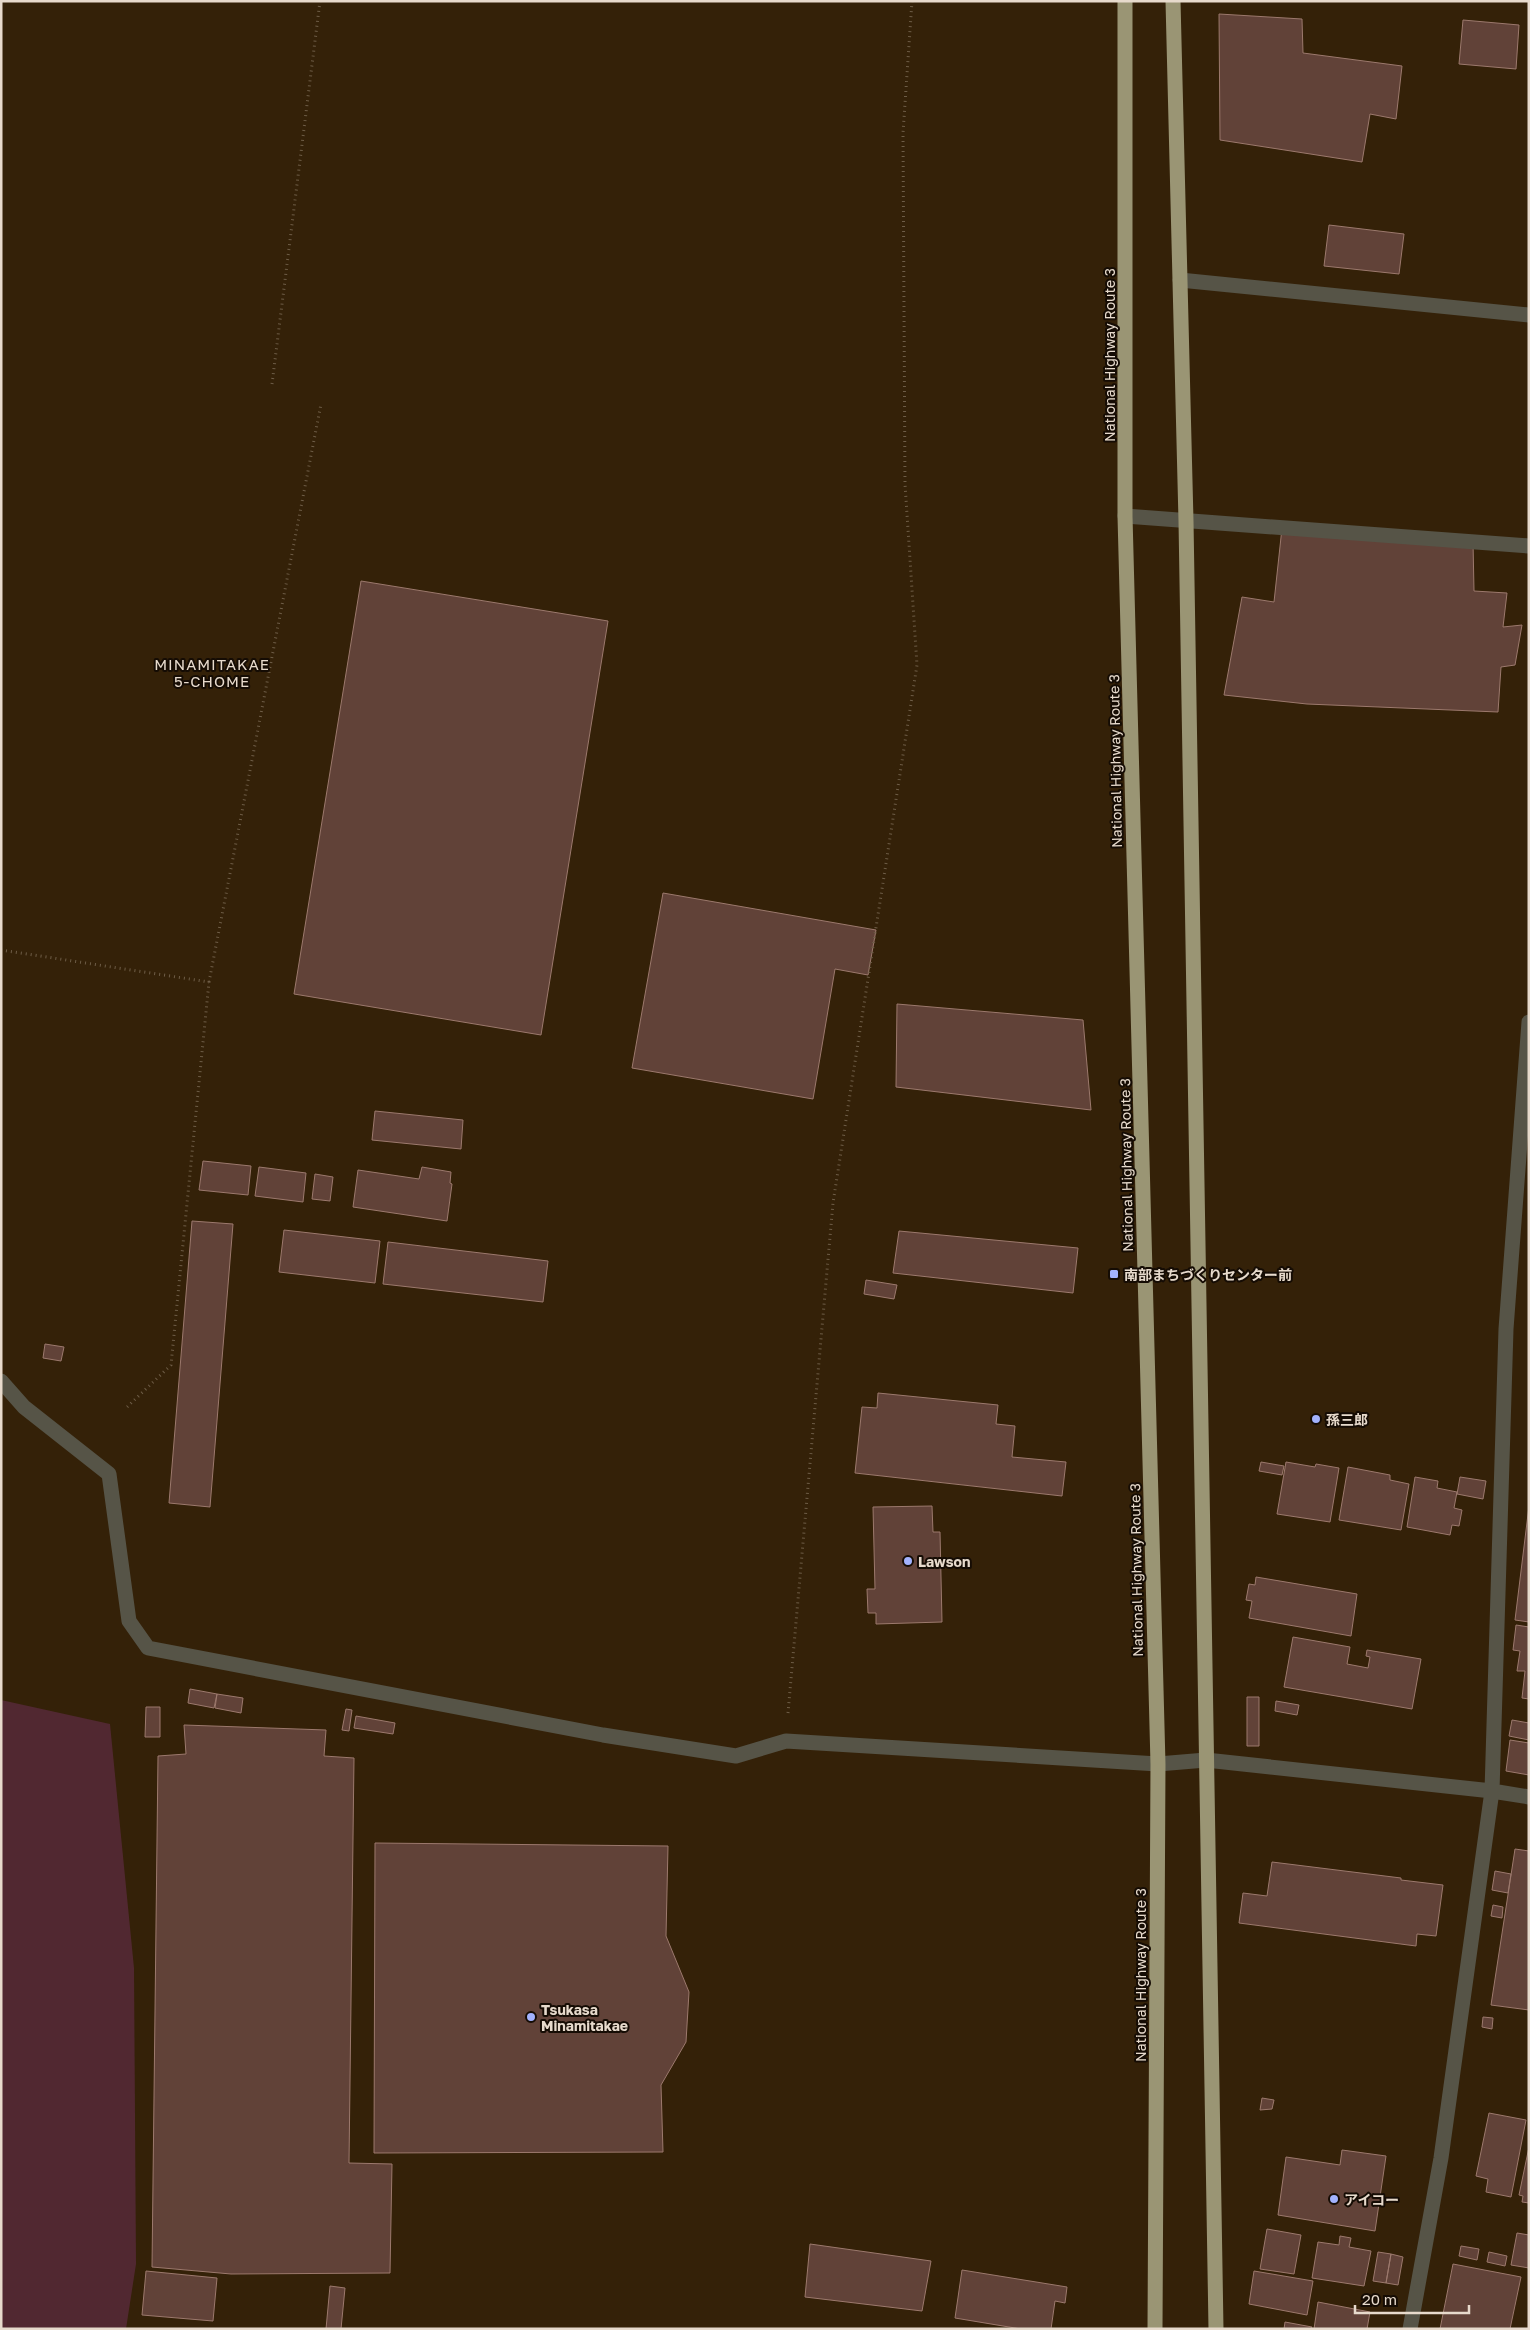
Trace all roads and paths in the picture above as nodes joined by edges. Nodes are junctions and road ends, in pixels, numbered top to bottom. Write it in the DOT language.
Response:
graph roads {
  1 [pos="320,1"];
  2 [pos="912,1"];
  3 [pos="1125,1"];
  4 [pos="1173,1"];
  5 [pos="1180,280"];
  6 [pos="1529,315"];
  7 [pos="272,384"];
  8 [pos="321,404"];
  9 [pos="1125,516"];
  10 [pos="1186,521"];
  11 [pos="1529,546"];
  12 [pos="1,950"];
  13 [pos="209,982"];
  14 [pos="1529,1022"];
  15 [pos="1,1381"];
  16 [pos="126,1408"];
  17 [pos="786,1741"];
  18 [pos="1206,1760"];
  19 [pos="1158,1764"];
  20 [pos="1492,1791"];
  21 [pos="1529,1797"];
  22 [pos="1155,2329"];
  23 [pos="1216,2329"];
  24 [pos="1410,2329"];
  1 -- 7 [label="path"];
  2 -- 17 [label="path"];
  3 -- 9 [label="highway, National Highway Route 3"];
  4 -- 5 [label="highway"];
  5 -- 6 [label="street"];
  5 -- 10 [label="highway"];
  8 -- 13 [label="path"];
  9 -- 10 [label="street"];
  9 -- 19 [label="highway, National Highway Route 3"];
  10 -- 11 [label="street"];
  10 -- 18 [label="highway"];
  12 -- 13 [label="path"];
  13 -- 16 [label="path"];
  14 -- 20 [label="street"];
  15 -- 17 [label="street"];
  17 -- 19 [label="street"];
  18 -- 19 [label="street"];
  18 -- 20 [label="street"];
  18 -- 23 [label="highway"];
  19 -- 22 [label="highway, National Highway Route 3"];
  20 -- 21 [label="street"];
  20 -- 24 [label="street"];
}
